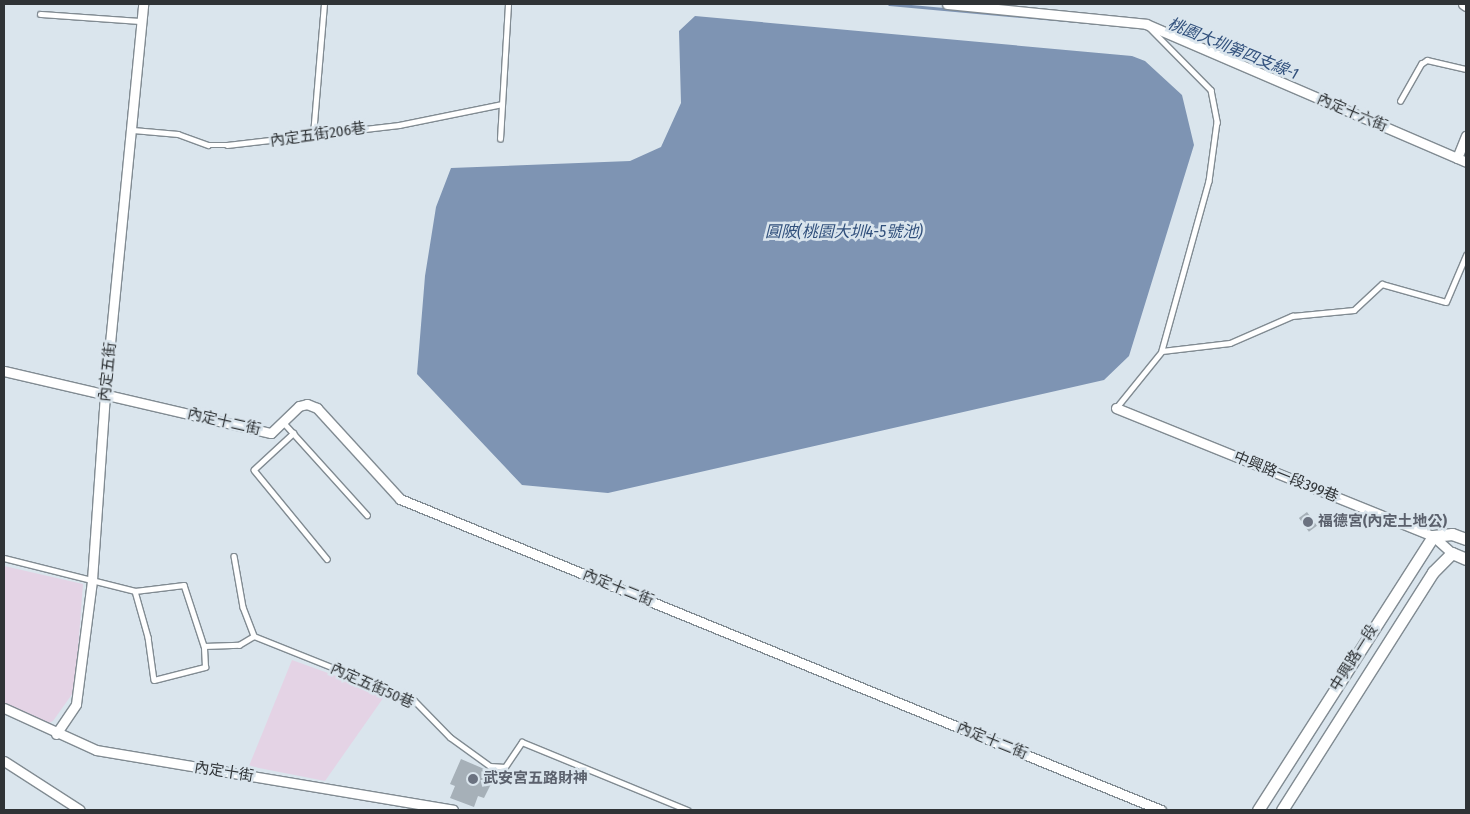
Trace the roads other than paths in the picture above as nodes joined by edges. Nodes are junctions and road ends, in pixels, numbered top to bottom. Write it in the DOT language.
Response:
graph roads {
  1 [pos="143,4"];
  2 [pos="324,4"];
  3 [pos="508,4"];
  4 [pos="946,4"];
  5 [pos="40,14"];
  6 [pos="142,21"];
  7 [pos="1146,24"];
  8 [pos="1466,69"];
  9 [pos="1400,101"];
  10 [pos="502,104"];
  11 [pos="133,130"];
  12 [pos="312,135"];
  13 [pos="1466,136"];
  14 [pos="500,139"];
  15 [pos="1459,155"];
  16 [pos="1466,162"];
  17 [pos="1466,255"];
  18 [pos="1162,351"];
  19 [pos="4,371"];
  20 [pos="105,394"];
  21 [pos="1116,408"];
  22 [pos="284,423"];
  23 [pos="294,434"];
  24 [pos="367,515"];
  25 [pos="1433,536"];
  26 [pos="1466,539"];
  27 [pos="1452,552"];
  28 [pos="234,556"];
  29 [pos="4,558"];
  30 [pos="327,559"];
  31 [pos="1466,559"];
  32 [pos="92,580"];
  33 [pos="135,591"];
  34 [pos="254,636"];
  35 [pos="204,646"];
  36 [pos="4,708"];
  37 [pos="56,734"];
  38 [pos="4,761"];
  39 [pos="1285,767"];
  40 [pos="1302,778"];
  41 [pos="80,810"];
  42 [pos="453,810"];
  43 [pos="688,810"];
  44 [pos="1161,810"];
  45 [pos="1258,810"];
  46 [pos="1282,810"];
  1 -- 6 [label="street, 內定五街"];
  2 -- 12 [label="lane"];
  3 -- 10 [label="lane"];
  4 -- 7 [label="street, 內定十六街"];
  5 -- 6 [label="lane"];
  6 -- 11 [label="street, 內定五街"];
  7 -- 15 [label="street, 內定十六街"];
  7 -- 18 [label="lane"];
  8 -- 9 [label="lane"];
  10 -- 12 [label="lane, 內定五街206巷"];
  10 -- 14 [label="lane"];
  11 -- 12 [label="lane, 內定五街206巷"];
  11 -- 20 [label="street, 內定五街"];
  13 -- 15 [label="street"];
  15 -- 16 [label="street, 內定十六街"];
  17 -- 18 [label="lane"];
  18 -- 21 [label="lane"];
  19 -- 20 [label="street"];
  20 -- 22 [label="street, 內定十二街"];
  20 -- 32 [label="street, 內定五街"];
  21 -- 25 [label="street, 中興路一段399巷"];
  22 -- 23 [label="lane"];
  22 -- 44 [label="street, 內定十二街"];
  23 -- 24 [label="lane"];
  23 -- 30 [label="lane"];
  25 -- 26 [label="street"];
  25 -- 27 [label="street, 中興路一段399巷"];
  25 -- 39 [label="street, 中興路一段"];
  27 -- 31 [label="street"];
  27 -- 40 [label="street, 中興路一段"];
  28 -- 34 [label="lane"];
  29 -- 32 [label="lane"];
  32 -- 33 [label="lane"];
  32 -- 37 [label="street, 內定五街"];
  33 -- 35 [label="lane"];
  33 -- 35 [label="lane"];
  34 -- 35 [label="lane"];
  34 -- 43 [label="lane, 內定五街50巷"];
  36 -- 37 [label="street, 內定十街"];
  37 -- 42 [label="street, 內定十街"];
  38 -- 41 [label="street"];
  39 -- 40 [label="street"];
  39 -- 45 [label="street, 中興路一段"];
  40 -- 46 [label="street, 中興路一段"];
}
